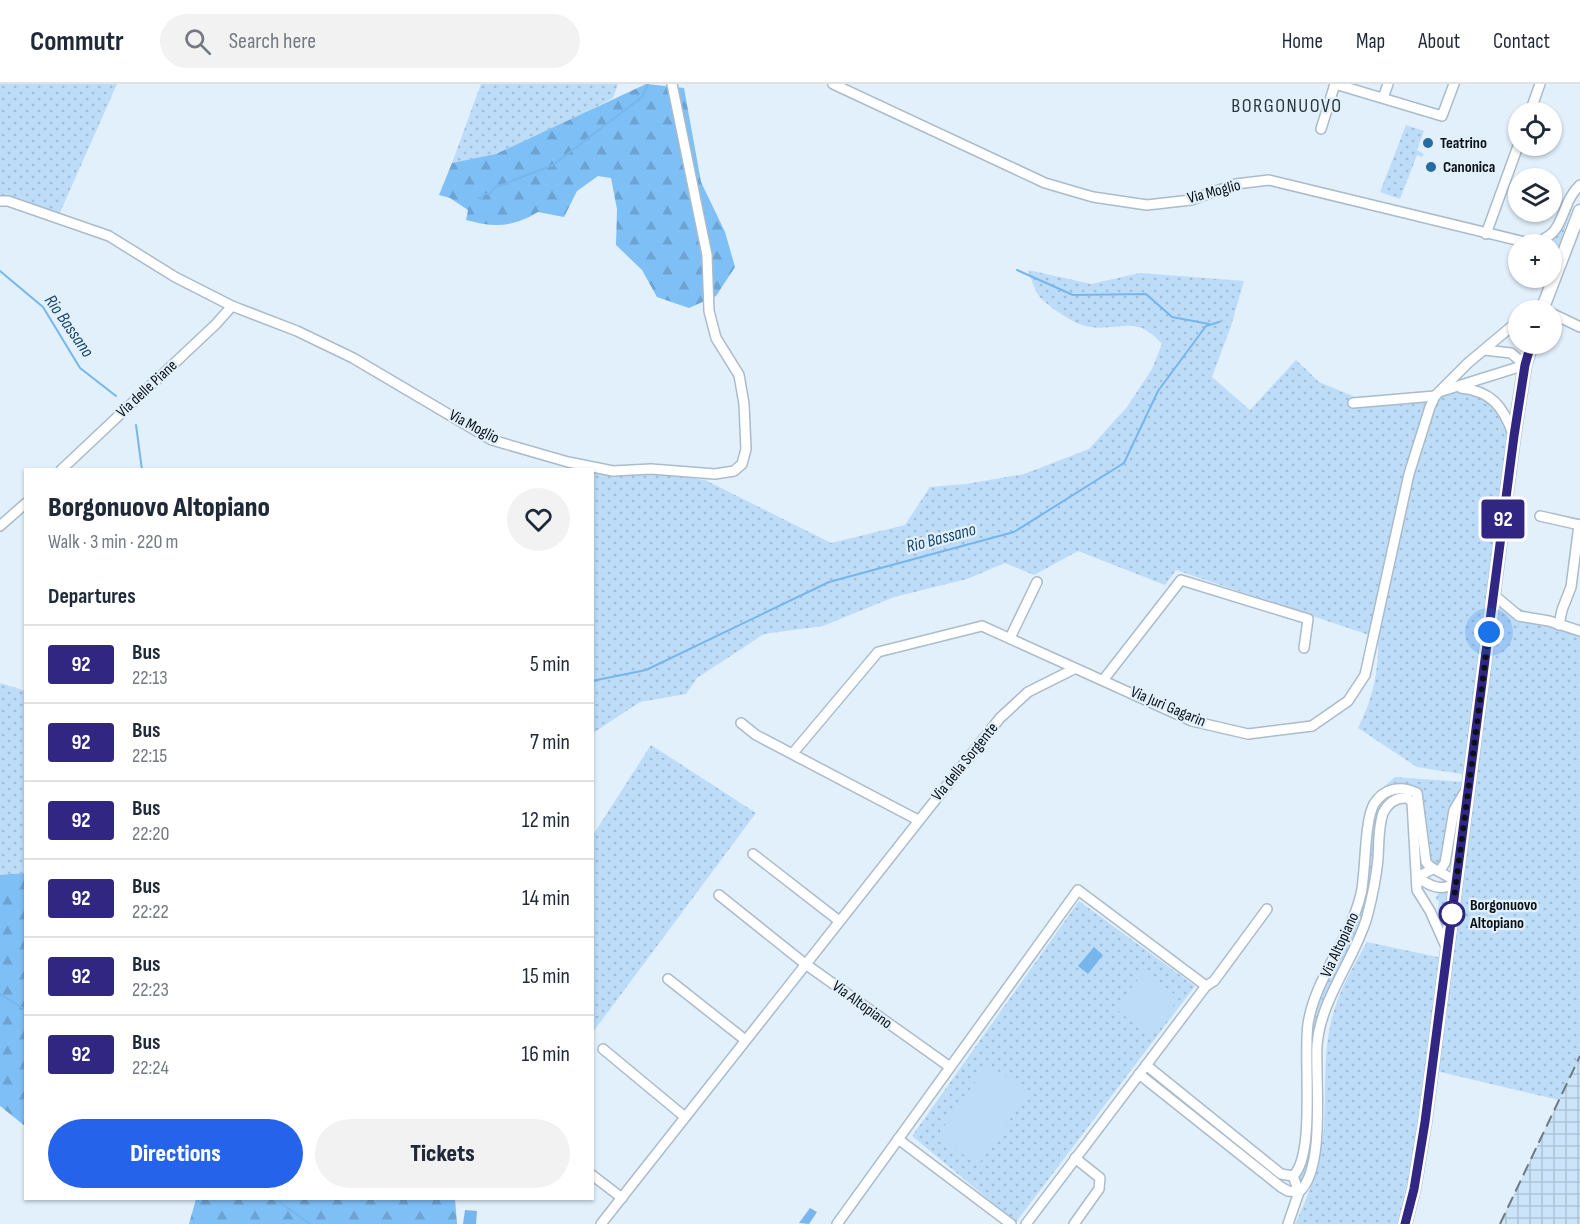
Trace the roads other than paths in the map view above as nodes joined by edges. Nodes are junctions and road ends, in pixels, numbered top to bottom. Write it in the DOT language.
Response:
graph roads {
  1 [pos="672,84"];
  2 [pos="833,84"];
  3 [pos="1335,84"];
  4 [pos="1388,84"];
  5 [pos="1454,84"];
  6 [pos="1540,84"];
  7 [pos="1383,98"];
  8 [pos="1534,102"];
  9 [pos="1321,129"];
  10 [pos="1514,156"];
  11 [pos="1580,184"];
  12 [pos="0,201"];
  13 [pos="1580,211"];
  14 [pos="1486,234"];
  15 [pos="1547,300"];
  16 [pos="232,306"];
  17 [pos="1562,319"];
  18 [pos="1580,327"];
  19 [pos="1508,329"];
  20 [pos="1505,332"];
  21 [pos="1508,342"];
  22 [pos="1484,350"];
  23 [pos="1508,353"];
  24 [pos="1512,354"];
  25 [pos="1529,354"];
  26 [pos="1525,365"];
  27 [pos="1455,388"];
  28 [pos="1437,394"];
  29 [pos="1353,403"];
  30 [pos="1514,436"];
  31 [pos="63,468"];
  32 [pos="24,504"];
  33 [pos="1540,516"];
  34 [pos="1580,525"];
  35 [pos="0,526"];
  36 [pos="1037,582"];
  37 [pos="1494,595"];
  38 [pos="1560,625"];
  39 [pos="1580,631"];
  40 [pos="1010,638"];
  41 [pos="1304,648"];
  42 [pos="1074,669"];
  43 [pos="1104,679"];
  44 [pos="741,723"];
  45 [pos="793,753"];
  46 [pos="1469,785"];
  47 [pos="918,820"];
  48 [pos="753,854"];
  49 [pos="1437,870"];
  50 [pos="1417,877"];
  51 [pos="1456,883"];
  52 [pos="1437,888"];
  53 [pos="718,895"];
  54 [pos="1427,905"];
  55 [pos="1267,909"];
  56 [pos="838,920"];
  57 [pos="1447,949"];
  58 [pos="804,963"];
  59 [pos="668,979"];
  60 [pos="1206,986"];
  61 [pos="744,1039"];
  62 [pos="603,1049"];
  63 [pos="1146,1065"];
  64 [pos="950,1067"];
  65 [pos="1139,1074"];
  66 [pos="685,1117"];
  67 [pos="898,1139"];
  68 [pos="1075,1158"];
  69 [pos="1293,1176"];
  70 [pos="594,1177"];
  71 [pos="1299,1192"];
  72 [pos="622,1198"];
  73 [pos="601,1224"];
  74 [pos="837,1224"];
  75 [pos="1011,1224"];
  76 [pos="1026,1224"];
  77 [pos="1074,1224"];
  78 [pos="1288,1224"];
  79 [pos="1405,1224"];
  1 -- 16 [label="street, Via Moglio"];
  2 -- 14 [label="street, Via Moglio"];
  3 -- 7 [label="street"];
  3 -- 9 [label="street"];
  4 -- 7 [label="street"];
  5 -- 7 [label="street"];
  6 -- 8 [label="street"];
  10 -- 14 [label="street"];
  11 -- 14 [label="street, Via Moglio"];
  12 -- 16 [label="street, Via Moglio"];
  13 -- 15 [label="main road"];
  16 -- 31 [label="street, Via delle Piane"];
  17 -- 18 [label="street"];
  19 -- 20 [label="street, Via Juri Gagarin"];
  20 -- 21 [label="street"];
  20 -- 22 [label="street, Via Juri Gagarin"];
  22 -- 23 [label="street"];
  22 -- 28 [label="street, Via Juri Gagarin"];
  24 -- 26 [label="street"];
  25 -- 26 [label="main road"];
  26 -- 27 [label="street"];
  26 -- 30 [label="main road"];
  27 -- 28 [label="street"];
  27 -- 30 [label="street"];
  28 -- 29 [label="street"];
  28 -- 43 [label="street, Via Juri Gagarin"];
  30 -- 37 [label="main road"];
  32 -- 35 [label="street"];
  33 -- 34 [label="street"];
  34 -- 38 [label="street"];
  36 -- 40 [label="street"];
  37 -- 38 [label="street"];
  37 -- 46 [label="main road"];
  38 -- 39 [label="street"];
  40 -- 42 [label="street, Via Juri Gagarin"];
  40 -- 45 [label="street, Via Juri Gagarin"];
  41 -- 43 [label="street"];
  42 -- 43 [label="street, Via Juri Gagarin"];
  42 -- 47 [label="street, Via della Sorgente"];
  44 -- 45 [label="street"];
  45 -- 47 [label="street"];
  46 -- 49 [label="street"];
  46 -- 51 [label="main road"];
  47 -- 56 [label="street, Via della Sorgente"];
  48 -- 56 [label="street"];
  49 -- 50 [label="street"];
  49 -- 51 [label="street"];
  49 -- 69 [label="street, Via Altopiano"];
  50 -- 52 [label="street"];
  50 -- 54 [label="street, Via Altopiano"];
  50 -- 71 [label="street, Via Altopiano"];
  51 -- 52 [label="street"];
  51 -- 57 [label="main road"];
  52 -- 54 [label="street"];
  53 -- 58 [label="street, Via Altopiano"];
  54 -- 57 [label="street, Via Altopiano"];
  55 -- 60 [label="street"];
  56 -- 58 [label="street"];
  57 -- 79 [label="main road"];
  58 -- 61 [label="street"];
  58 -- 64 [label="street, Via Altopiano"];
  59 -- 61 [label="street"];
  60 -- 63 [label="street"];
  60 -- 64 [label="street"];
  61 -- 66 [label="street"];
  62 -- 66 [label="street"];
  63 -- 65 [label="street"];
  63 -- 69 [label="street"];
  64 -- 67 [label="street"];
  65 -- 68 [label="street"];
  65 -- 71 [label="street"];
  66 -- 72 [label="street"];
  67 -- 74 [label="street"];
  67 -- 75 [label="street"];
  68 -- 76 [label="street"];
  68 -- 77 [label="street"];
  69 -- 71 [label="street"];
  70 -- 72 [label="street"];
  71 -- 78 [label="street, Via Altopiano"];
  72 -- 73 [label="street"];
}
